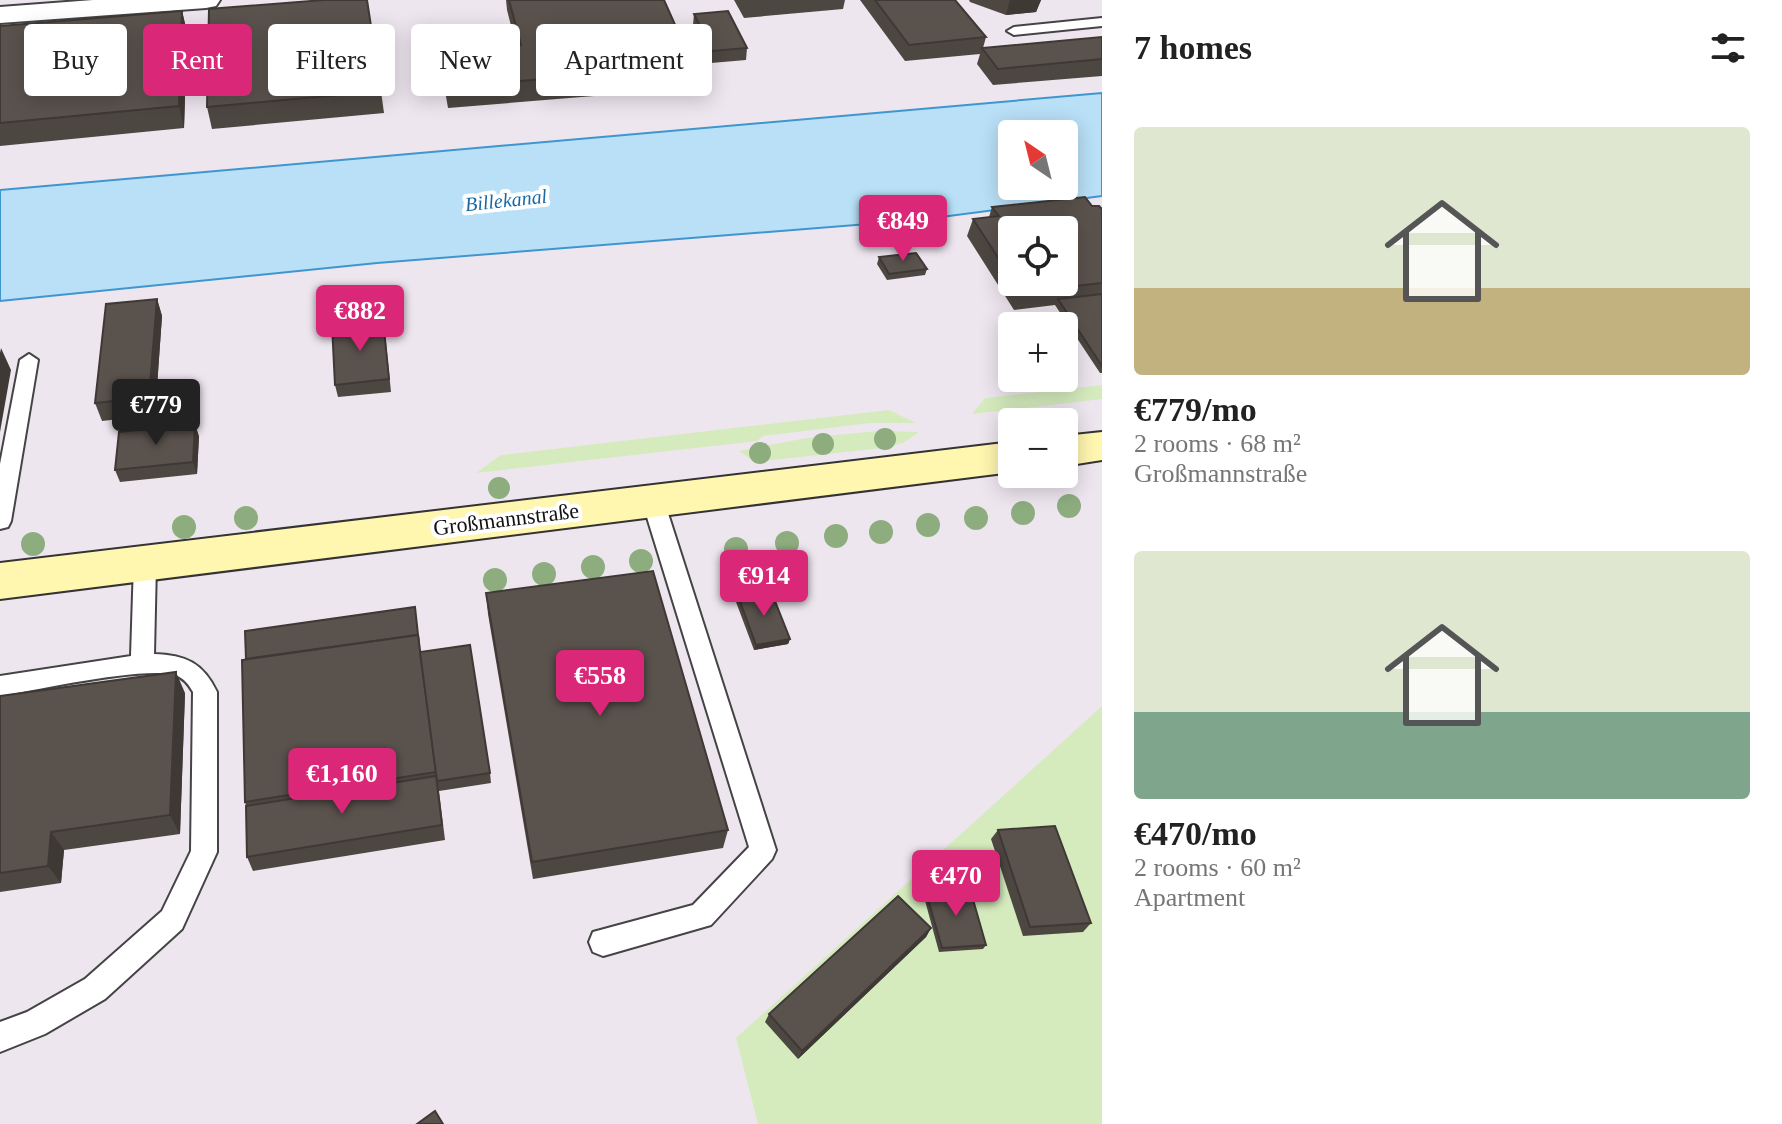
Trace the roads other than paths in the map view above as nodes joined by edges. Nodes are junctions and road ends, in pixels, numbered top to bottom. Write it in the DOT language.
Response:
graph roads {
  1 [pos="206,0"];
  2 [pos="49,6"];
  3 [pos="0,15"];
  4 [pos="1102,22"];
  5 [pos="1014,31"];
  6 [pos="29,360"];
  7 [pos="1102,446"];
  8 [pos="1078,449"];
  9 [pos="998,459"];
  10 [pos="653,501"];
  11 [pos="0,521"];
  12 [pos="145,563"];
  13 [pos="0,581"];
  14 [pos="142,664"];
  15 [pos="0,686"];
  16 [pos="603,942"];
  17 [pos="0,1037"];
  1 -- 2 [label="street"];
  2 -- 3 [label="street"];
  4 -- 5 [label="lane"];
  6 -- 11 [label="lane"];
  7 -- 8 [label="main road"];
  9 -- 10 [label="main road, Großmannstraße"];
  10 -- 12 [label="main road, Großmannstraße"];
  10 -- 16 [label="lane"];
  12 -- 13 [label="main road, Großmannstraße"];
  12 -- 14 [label="lane"];
  14 -- 15 [label="lane"];
  14 -- 17 [label="lane"];
}
